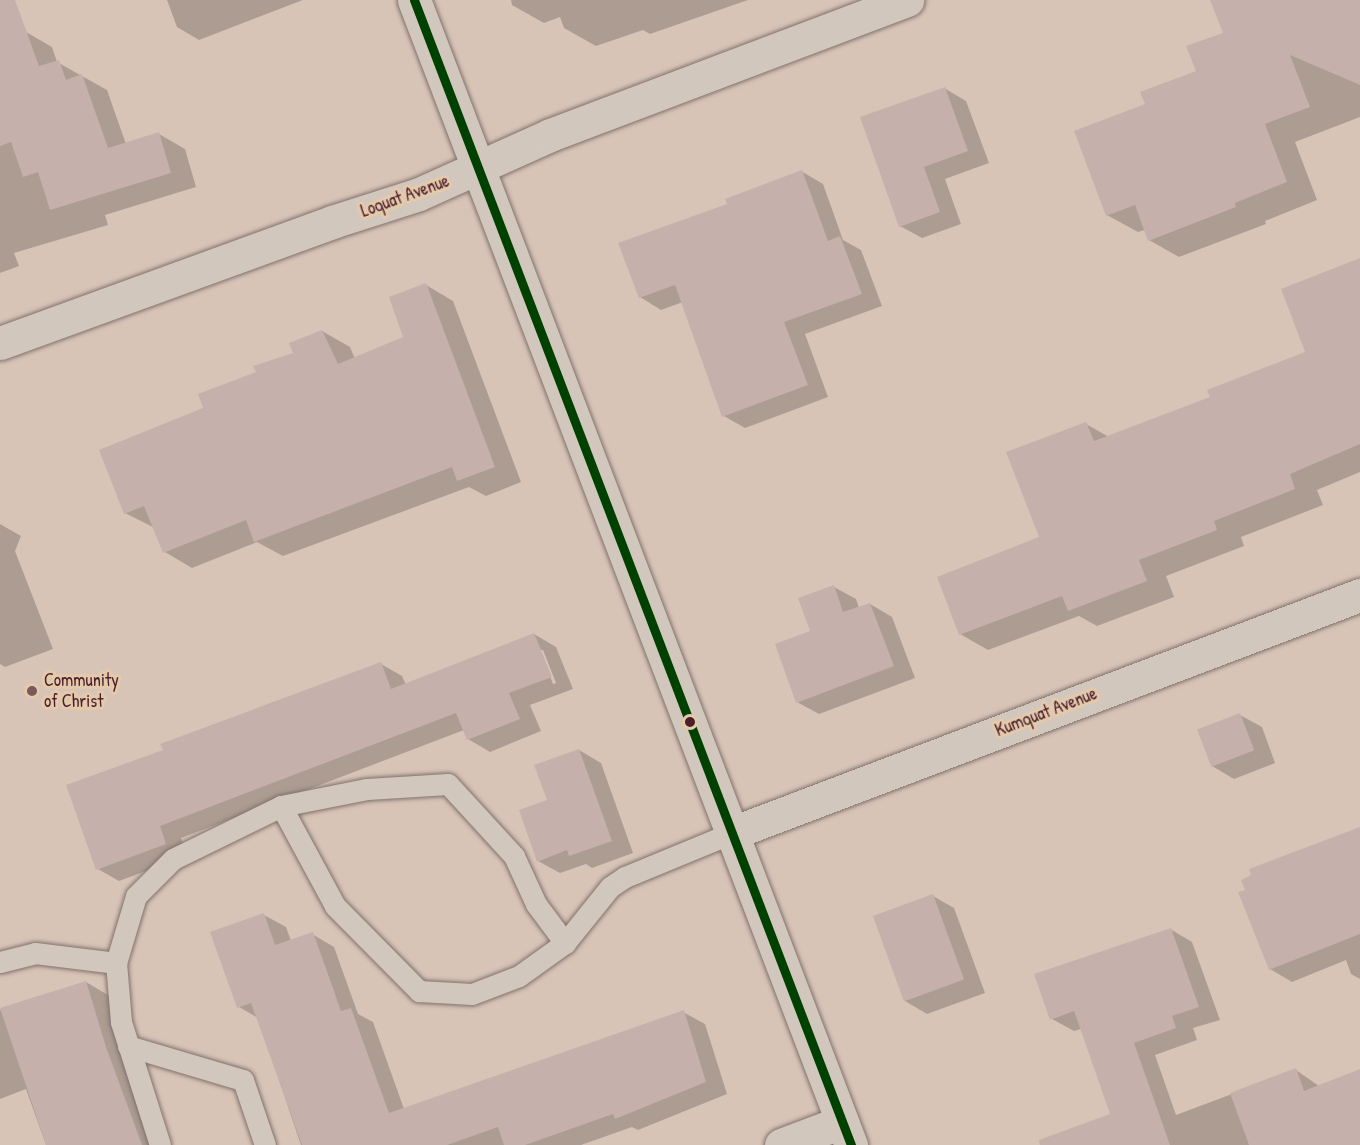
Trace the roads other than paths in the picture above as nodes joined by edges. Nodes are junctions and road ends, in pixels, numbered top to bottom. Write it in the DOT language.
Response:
graph roads {
  1 [pos="414,0"];
  2 [pos="907,0"];
  3 [pos="479,168"];
  4 [pos="0,343"];
  5 [pos="1360,595"];
  6 [pos="281,806"];
  7 [pos="732,833"];
  8 [pos="565,943"];
  9 [pos="0,962"];
  10 [pos="116,963"];
  11 [pos="129,1046"];
  12 [pos="846,1134"];
  13 [pos="160,1145"];
  14 [pos="265,1145"];
  15 [pos="781,1145"];
  1 -- 3 [label="street"];
  2 -- 3 [label="street, Loquat Avenue"];
  3 -- 4 [label="street, Loquat Avenue"];
  3 -- 7 [label="street"];
  5 -- 7 [label="street, Kumquat Avenue"];
  6 -- 8 [label="lane"];
  6 -- 8 [label="lane"];
  6 -- 10 [label="lane"];
  7 -- 8 [label="lane"];
  7 -- 12 [label="street"];
  9 -- 10 [label="lane"];
  10 -- 11 [label="lane"];
  11 -- 13 [label="lane"];
  11 -- 14 [label="lane"];
  12 -- 15 [label="street"];
}
